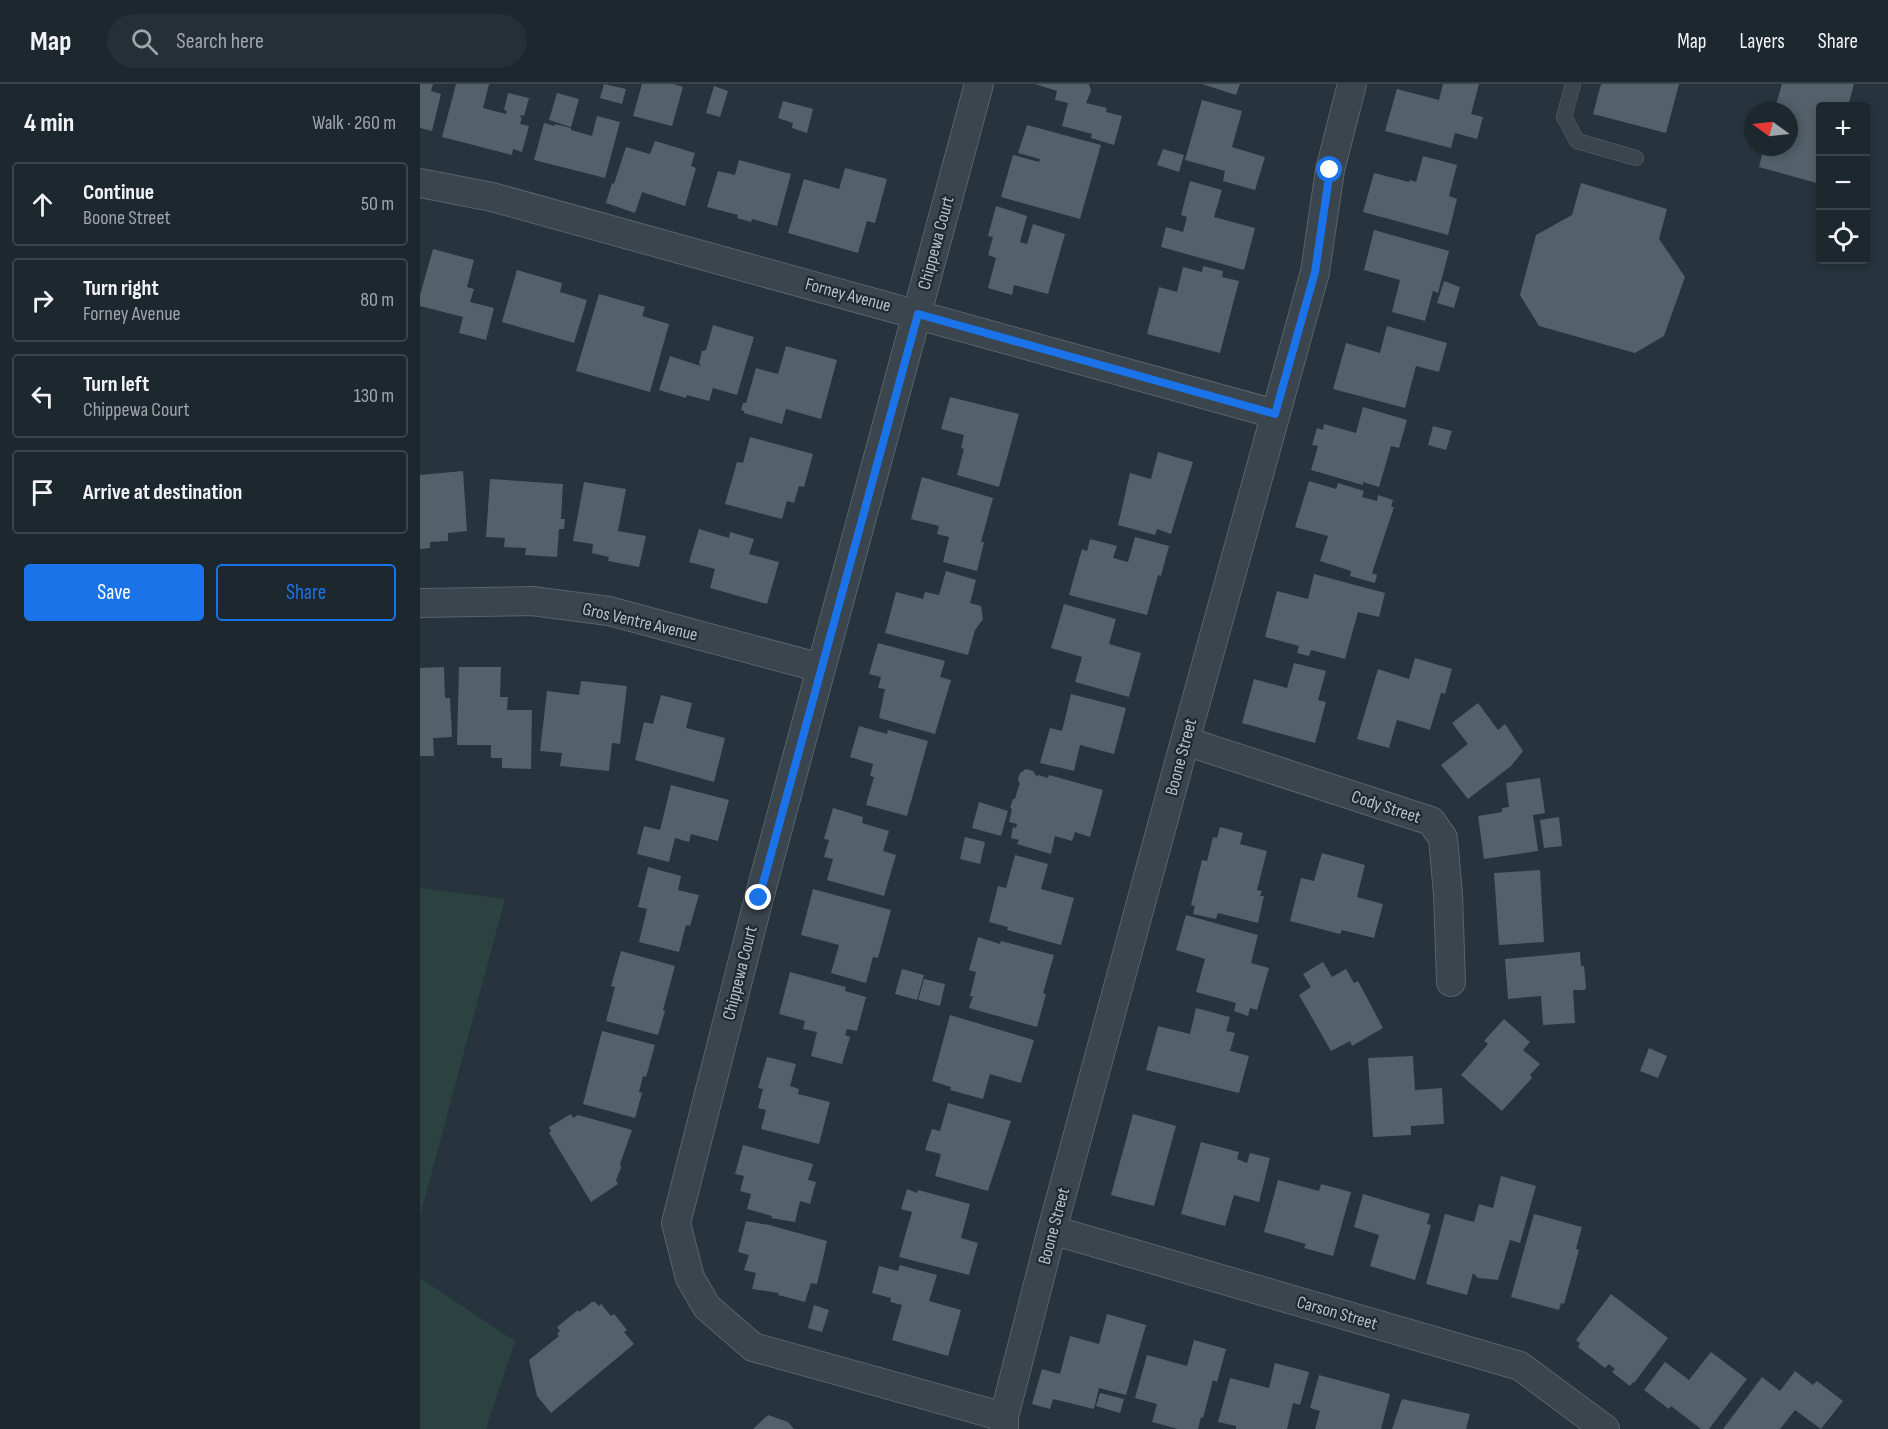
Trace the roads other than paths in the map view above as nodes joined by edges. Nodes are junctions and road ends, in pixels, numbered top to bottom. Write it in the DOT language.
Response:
graph roads {
  1 [pos="979,84"];
  2 [pos="1352,84"];
  3 [pos="1573,84"];
  4 [pos="1636,158"];
  5 [pos="420,183"];
  6 [pos="918,314"];
  7 [pos="1275,414"];
  8 [pos="420,603"];
  9 [pos="820,668"];
  10 [pos="1185,741"];
  11 [pos="1451,982"];
  12 [pos="1052,1230"];
  13 [pos="1004,1423"];
  14 [pos="1605,1429"];
  1 -- 6 [label="street, Chippewa Court"];
  2 -- 7 [label="street, Boone Street"];
  3 -- 4 [label="lane"];
  5 -- 6 [label="street, Forney Avenue"];
  6 -- 7 [label="street, Forney Avenue"];
  6 -- 9 [label="street, Chippewa Court"];
  7 -- 10 [label="street, Boone Street"];
  8 -- 9 [label="street, Gros Ventre Avenue"];
  9 -- 13 [label="street, Chippewa Court"];
  10 -- 11 [label="street, Cody Street"];
  10 -- 12 [label="street, Boone Street"];
  12 -- 13 [label="street, Boone Street"];
  12 -- 14 [label="street, Carson Street"];
}
